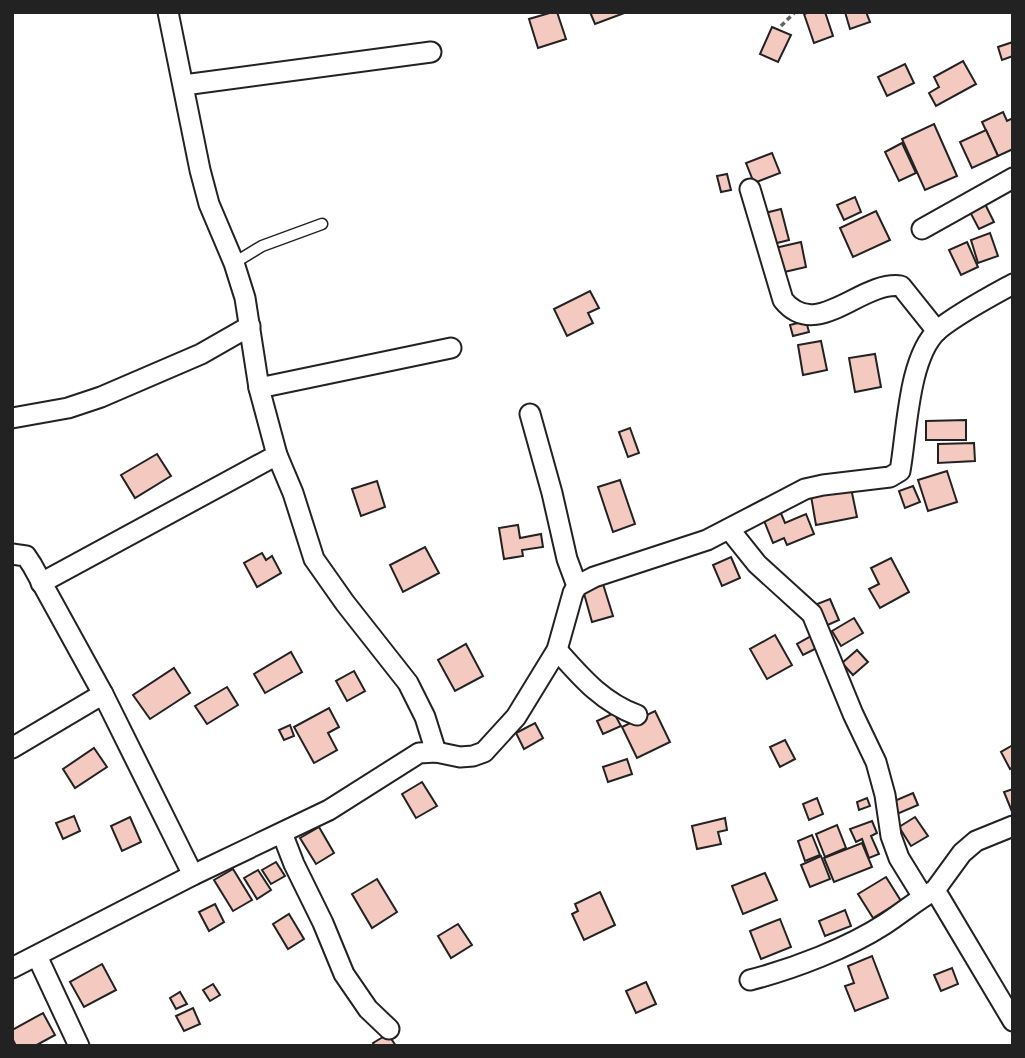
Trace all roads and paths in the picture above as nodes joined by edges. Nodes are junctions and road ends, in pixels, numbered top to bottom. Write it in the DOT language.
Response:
graph roads {
  1 [pos="168,12"];
  2 [pos="795,12"];
  3 [pos="781,26"];
  4 [pos="431,52"];
  5 [pos="184,85"];
  6 [pos="1013,178"];
  7 [pos="750,189"];
  8 [pos="322,224"];
  9 [pos="922,229"];
  10 [pos="234,263"];
  11 [pos="1013,284"];
  12 [pos="250,326"];
  13 [pos="937,331"];
  14 [pos="451,348"];
  15 [pos="258,388"];
  16 [pos="530,414"];
  17 [pos="12,418"];
  18 [pos="277,455"];
  19 [pos="729,529"];
  20 [pos="12,554"];
  21 [pos="41,583"];
  22 [pos="577,586"];
  23 [pos="556,650"];
  24 [pos="103,694"];
  25 [pos="637,715"];
  26 [pos="12,748"];
  27 [pos="436,752"];
  28 [pos="1013,827"];
  29 [pos="282,833"];
  30 [pos="193,875"];
  31 [pos="929,893"];
  32 [pos="37,956"];
  33 [pos="12,968"];
  34 [pos="750,980"];
  35 [pos="1013,1021"];
  36 [pos="389,1029"];
  37 [pos="79,1046"];
  1 -- 5 [label="street"];
  2 -- 3 [label="path"];
  4 -- 5 [label="street"];
  5 -- 10 [label="street"];
  6 -- 9 [label="street"];
  7 -- 13 [label="street"];
  8 -- 10 [label="lane"];
  10 -- 12 [label="street"];
  11 -- 13 [label="street"];
  12 -- 15 [label="street"];
  12 -- 17 [label="street"];
  13 -- 19 [label="street"];
  14 -- 15 [label="street"];
  15 -- 18 [label="street"];
  16 -- 22 [label="street"];
  18 -- 21 [label="street"];
  18 -- 27 [label="street"];
  19 -- 22 [label="street"];
  19 -- 31 [label="street"];
  20 -- 21 [label="street"];
  21 -- 24 [label="street"];
  22 -- 23 [label="street"];
  23 -- 25 [label="street"];
  23 -- 27 [label="street"];
  24 -- 26 [label="street"];
  24 -- 30 [label="street"];
  27 -- 29 [label="street"];
  28 -- 31 [label="street"];
  29 -- 30 [label="street"];
  29 -- 36 [label="street"];
  30 -- 32 [label="street"];
  31 -- 34 [label="street"];
  31 -- 35 [label="street"];
  32 -- 33 [label="street"];
  32 -- 37 [label="street"];
}
